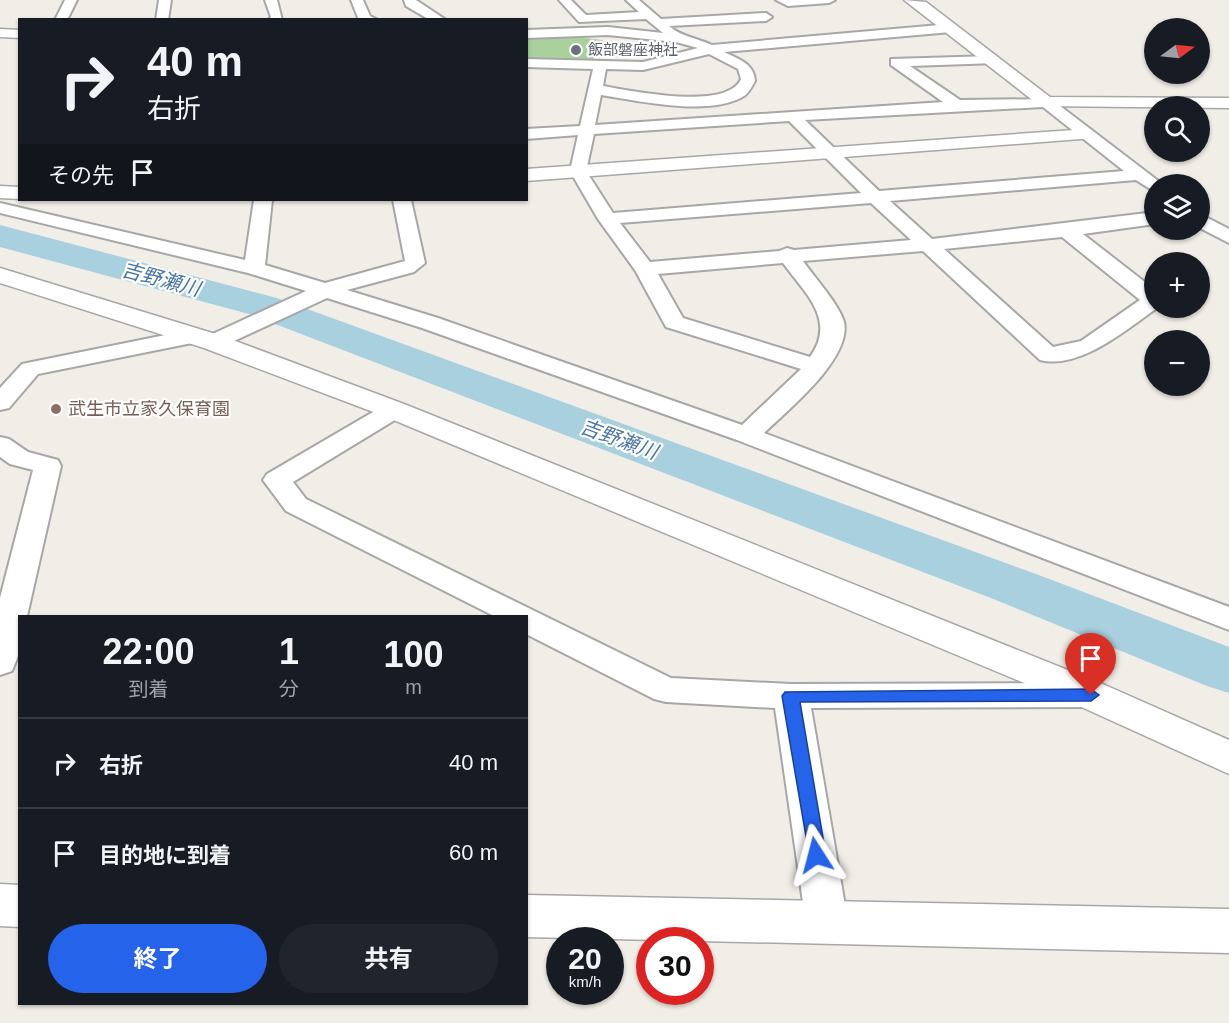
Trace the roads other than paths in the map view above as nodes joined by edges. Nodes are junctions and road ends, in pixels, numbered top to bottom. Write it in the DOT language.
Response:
graph roads {
  1 [pos="71,0"];
  2 [pos="165,0"];
  3 [pos="271,0"];
  4 [pos="357,0"];
  5 [pos="368,0"];
  6 [pos="410,0"];
  7 [pos="565,0"];
  8 [pos="632,0"];
  9 [pos="782,0"];
  10 [pos="829,0"];
  11 [pos="910,0"];
  12 [pos="746,6"];
  13 [pos="62,18"];
  14 [pos="162,18"];
  15 [pos="277,18"];
  16 [pos="365,18"];
  17 [pos="436,18"];
  18 [pos="583,19"];
  19 [pos="653,19"];
  20 [pos="801,26"];
  21 [pos="951,28"];
  22 [pos="595,32"];
  23 [pos="0,33"];
  24 [pos="18,34"];
  25 [pos="528,34"];
  26 [pos="829,36"];
  27 [pos="676,38"];
  28 [pos="707,50"];
  29 [pos="992,60"];
  30 [pos="528,63"];
  31 [pos="600,66"];
  32 [pos="594,89"];
  33 [pos="1046,102"];
  34 [pos="1229,103"];
  35 [pos="957,105"];
  36 [pos="794,117"];
  37 [pos="588,130"];
  38 [pos="1088,134"];
  39 [pos="528,135"];
  40 [pos="830,152"];
  41 [pos="578,171"];
  42 [pos="528,175"];
  43 [pos="1139,175"];
  44 [pos="1144,179"];
  45 [pos="0,192"];
  46 [pos="18,193"];
  47 [pos="873,195"];
  48 [pos="263,201"];
  49 [pos="402,201"];
  50 [pos="0,208"];
  51 [pos="1210,213"];
  52 [pos="1229,213"];
  53 [pos="607,219"];
  54 [pos="1144,221"];
  55 [pos="1210,226"];
  56 [pos="1068,232"];
  57 [pos="1229,237"];
  58 [pos="929,244"];
  59 [pos="787,254"];
  60 [pos="254,268"];
  61 [pos="645,269"];
  62 [pos="0,275"];
  63 [pos="328,289"];
  64 [pos="204,339"];
  65 [pos="817,367"];
  66 [pos="0,403"];
  67 [pos="394,410"];
  68 [pos="746,435"];
  69 [pos="0,445"];
  70 [pos="517,615"];
  71 [pos="1229,619"];
  72 [pos="528,621"];
  73 [pos="0,663"];
  74 [pos="1091,695"];
  75 [pos="791,696"];
  76 [pos="1229,758"];
  77 [pos="0,905"];
  78 [pos="18,906"];
  79 [pos="528,916"];
  80 [pos="827,923"];
  81 [pos="1229,931"];
  1 -- 13 [label="street"];
  2 -- 14 [label="street"];
  3 -- 15 [label="street"];
  4 -- 5 [label="street"];
  4 -- 16 [label="street"];
  6 -- 17 [label="street"];
  7 -- 18 [label="street"];
  8 -- 19 [label="street"];
  9 -- 10 [label="street"];
  11 -- 21 [label="street"];
  12 -- 19 [label="street"];
  18 -- 19 [label="street"];
  18 -- 22 [label="street"];
  19 -- 27 [label="street"];
  20 -- 26 [label="street"];
  21 -- 26 [label="street"];
  21 -- 29 [label="street"];
  22 -- 25 [label="street"];
  22 -- 27 [label="street"];
  23 -- 24 [label="street"];
  26 -- 28 [label="street"];
  27 -- 28 [label="street"];
  28 -- 31 [label="street"];
  28 -- 32 [label="street"];
  29 -- 33 [label="street"];
  29 -- 35 [label="street"];
  30 -- 31 [label="street"];
  31 -- 32 [label="street"];
  32 -- 37 [label="street"];
  33 -- 34 [label="street"];
  33 -- 35 [label="street"];
  33 -- 38 [label="street"];
  35 -- 36 [label="street"];
  36 -- 37 [label="street"];
  36 -- 40 [label="street"];
  37 -- 39 [label="street"];
  37 -- 41 [label="street"];
  38 -- 40 [label="street"];
  38 -- 43 [label="street"];
  40 -- 41 [label="street"];
  40 -- 47 [label="street"];
  41 -- 42 [label="street"];
  41 -- 53 [label="street"];
  43 -- 44 [label="street"];
  43 -- 47 [label="street"];
  45 -- 46 [label="street"];
  47 -- 53 [label="street"];
  47 -- 58 [label="street"];
  48 -- 60 [label="street"];
  49 -- 63 [label="street"];
  50 -- 60 [label="street"];
  51 -- 52 [label="street"];
  53 -- 61 [label="street"];
  54 -- 56 [label="street"];
  55 -- 57 [label="street"];
  56 -- 58 [label="street"];
  56 -- 58 [label="street"];
  58 -- 59 [label="street"];
  59 -- 61 [label="street"];
  59 -- 65 [label="street"];
  60 -- 63 [label="street"];
  61 -- 65 [label="street"];
  62 -- 64 [label="street"];
  63 -- 64 [label="street"];
  63 -- 68 [label="street"];
  64 -- 66 [label="street"];
  64 -- 67 [label="street"];
  65 -- 68 [label="street"];
  67 -- 70 [label="street"];
  67 -- 74 [label="street"];
  68 -- 71 [label="street"];
  69 -- 73 [label="street"];
  72 -- 75 [label="street"];
  74 -- 75 [label="street"];
  74 -- 76 [label="street"];
  75 -- 80 [label="street"];
  77 -- 78 [label="street"];
  79 -- 80 [label="street"];
  80 -- 81 [label="street"];
}
